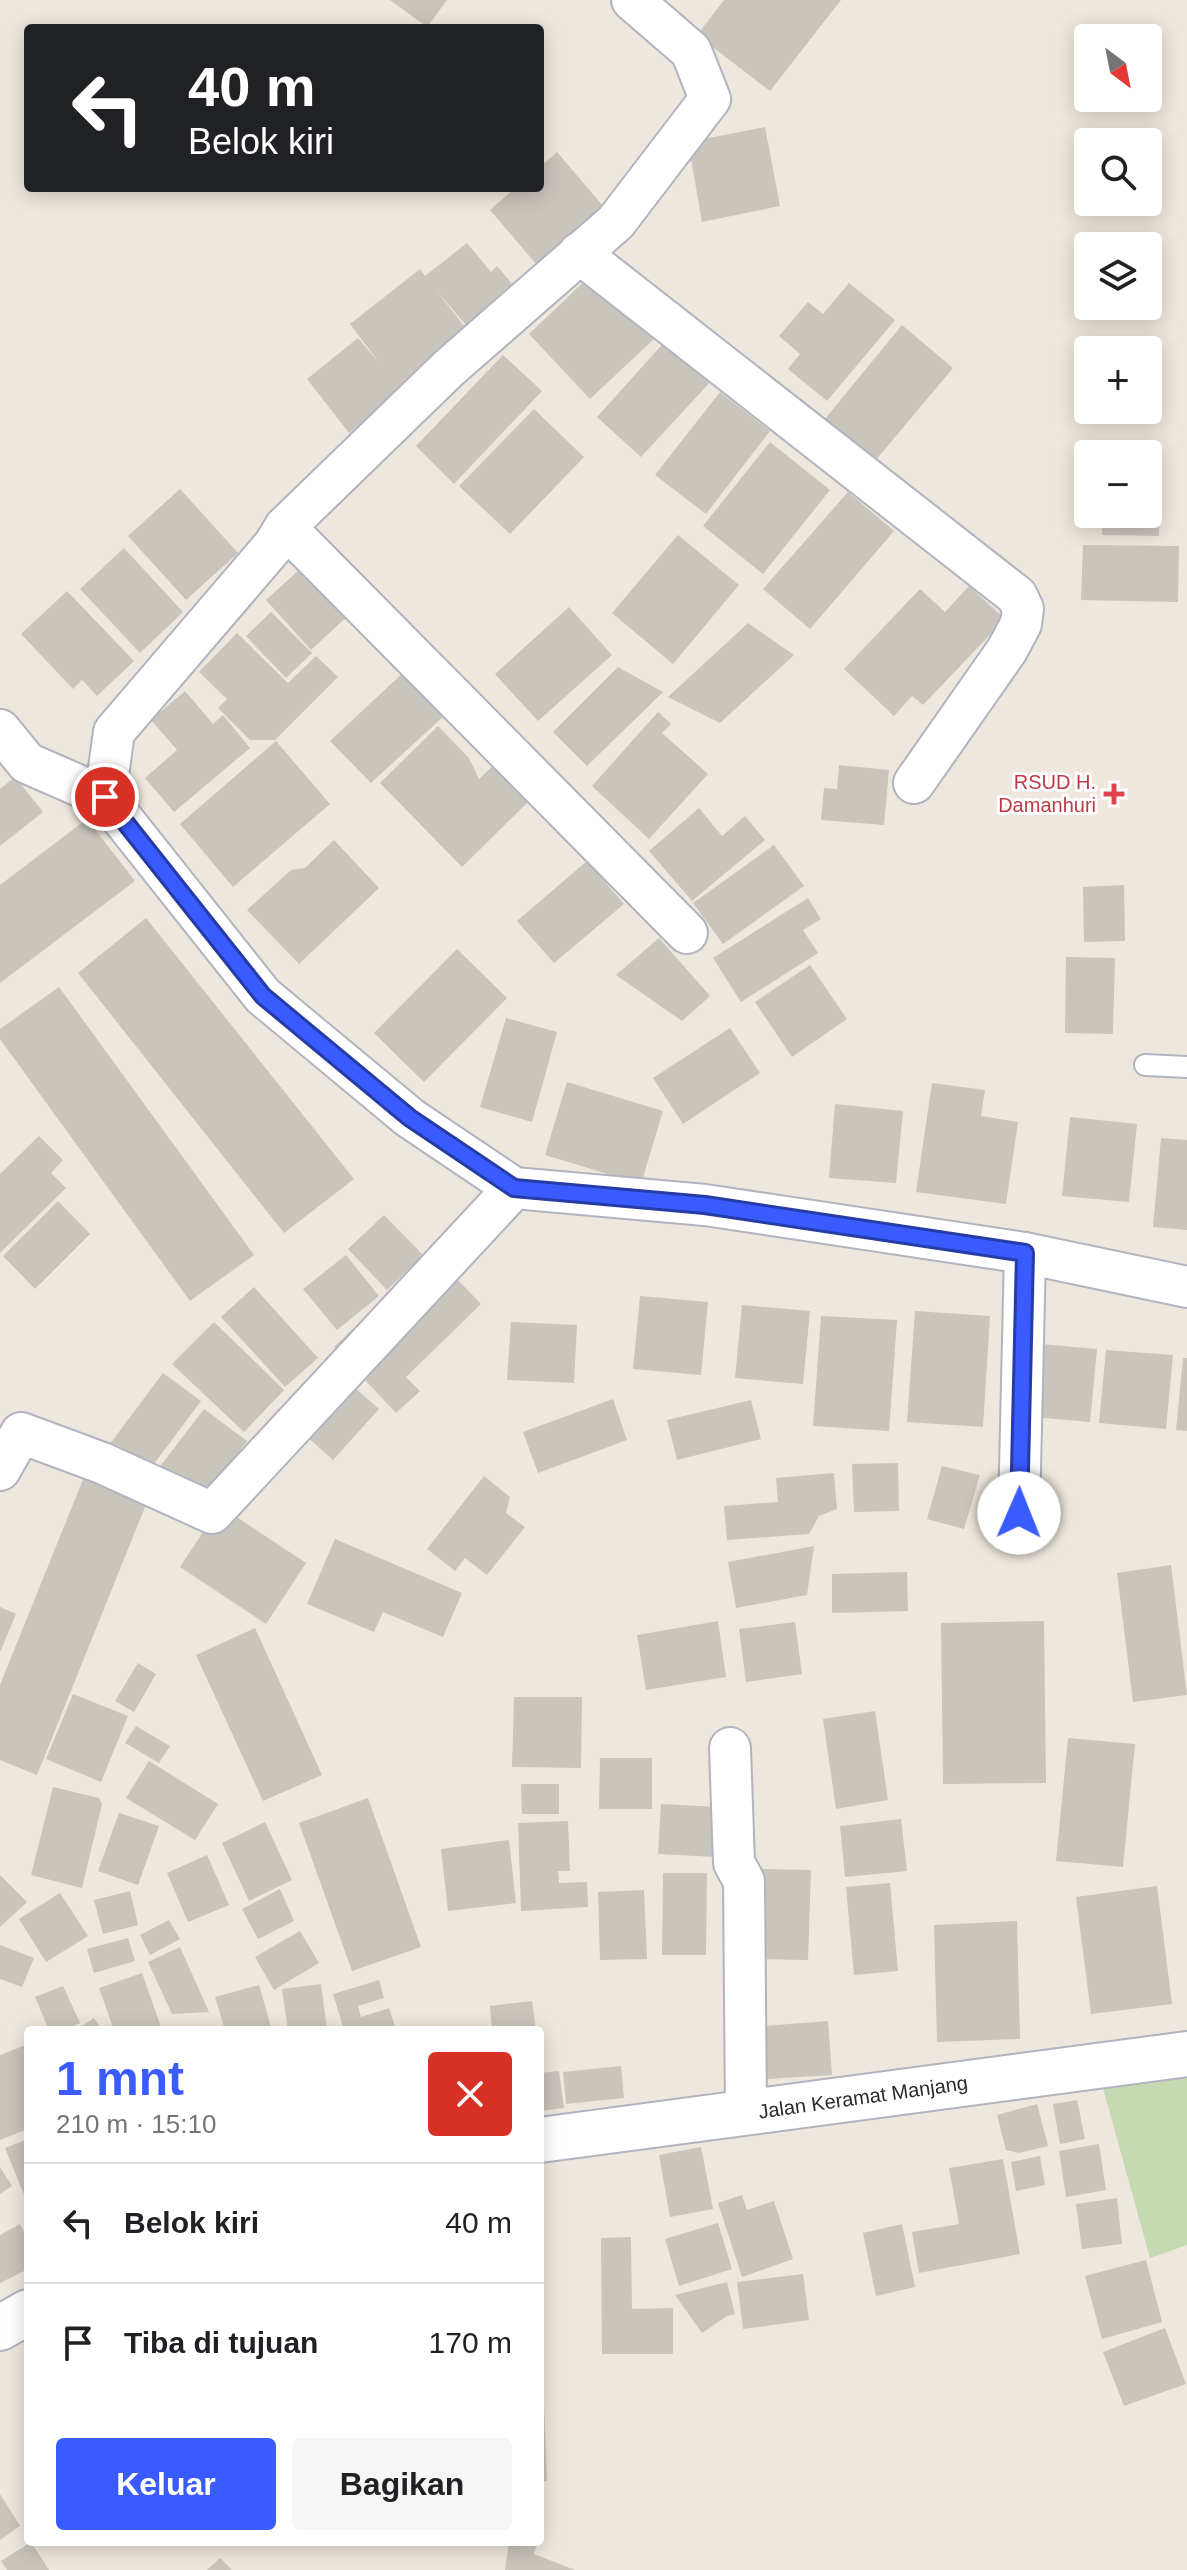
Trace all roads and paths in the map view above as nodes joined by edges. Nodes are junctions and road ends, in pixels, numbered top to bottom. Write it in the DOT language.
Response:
graph roads {
  1 [pos="632,0"];
  2 [pos="579,253"];
  3 [pos="285,527"];
  4 [pos="0,730"];
  5 [pos="914,783"];
  6 [pos="105,797"];
  7 [pos="687,933"];
  8 [pos="1145,1065"];
  9 [pos="1187,1067"];
  10 [pos="514,1188"];
  11 [pos="1025,1253"];
  12 [pos="1187,1287"];
  13 [pos="0,1470"];
  14 [pos="1019,1513"];
  15 [pos="730,1748"];
  16 [pos="1187,2054"];
  17 [pos="746,2113"];
  18 [pos="544,2139"];
  19 [pos="24,2314"];
  20 [pos="0,2328"];
  1 -- 2 [label="street"];
  2 -- 3 [label="street"];
  2 -- 5 [label="street"];
  3 -- 6 [label="street"];
  3 -- 7 [label="street"];
  4 -- 6 [label="street"];
  6 -- 10 [label="street"];
  8 -- 9 [label="lane"];
  10 -- 11 [label="street"];
  10 -- 13 [label="street"];
  11 -- 12 [label="street"];
  11 -- 14 [label="street"];
  15 -- 17 [label="street"];
  16 -- 17 [label="street, Jalan Keramat Manjang"];
  17 -- 18 [label="street, Jalan Keramat Manjang"];
  19 -- 20 [label="street"];
}
